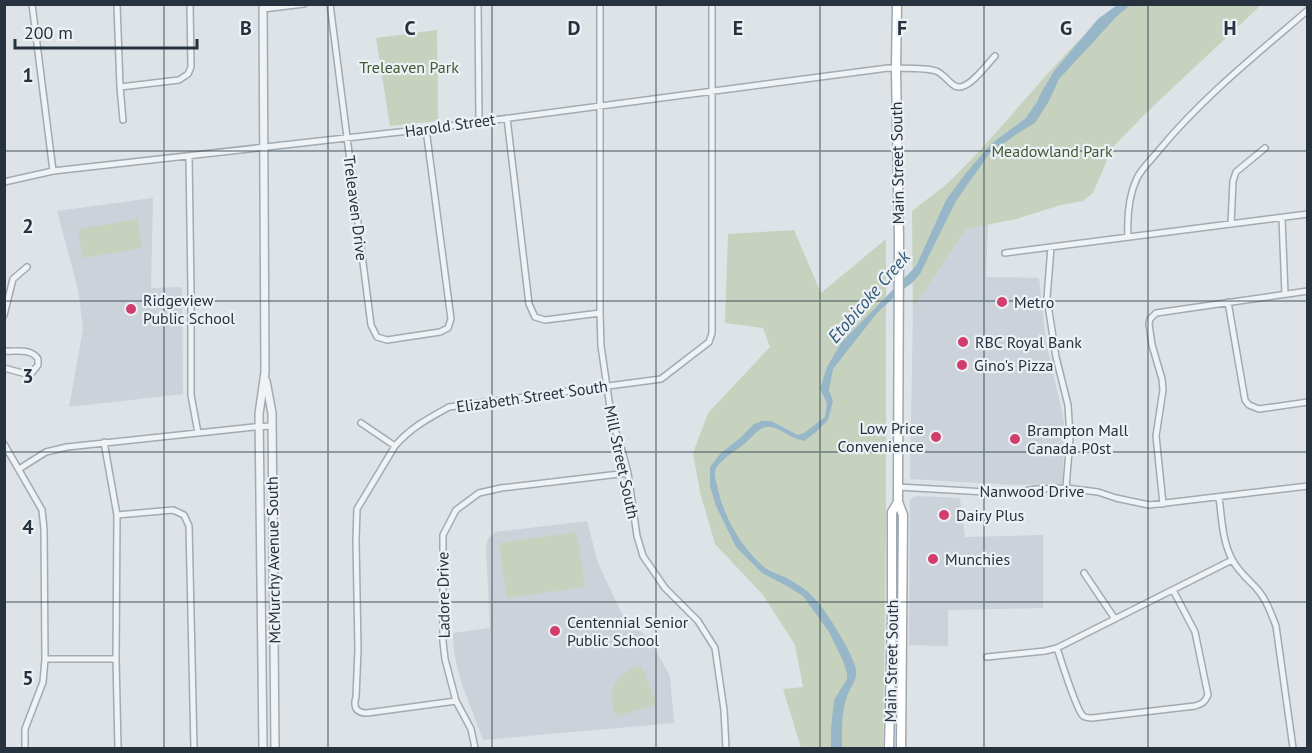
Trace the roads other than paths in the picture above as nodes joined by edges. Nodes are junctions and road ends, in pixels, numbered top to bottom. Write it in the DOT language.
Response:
graph roads {
  1 [pos="32,4"];
  2 [pos="117,4"];
  3 [pos="190,4"];
  4 [pos="304,4"];
  5 [pos="330,4"];
  6 [pos="478,4"];
  7 [pos="600,4"];
  8 [pos="712,4"];
  9 [pos="897,4"];
  10 [pos="263,7"];
  11 [pos="1308,10"];
  12 [pos="995,56"];
  13 [pos="896,69"];
  14 [pos="120,87"];
  15 [pos="712,92"];
  16 [pos="600,106"];
  17 [pos="507,118"];
  18 [pos="123,120"];
  19 [pos="479,122"];
  20 [pos="426,129"];
  21 [pos="347,138"];
  22 [pos="264,148"];
  23 [pos="1265,148"];
  24 [pos="189,156"];
  25 [pos="53,171"];
  26 [pos="4,182"];
  27 [pos="1308,214"];
  28 [pos="1282,218"];
  29 [pos="1231,224"];
  30 [pos="1128,237"];
  31 [pos="1052,247"];
  32 [pos="1005,253"];
  33 [pos="27,267"];
  34 [pos="1308,291"];
  35 [pos="1285,294"];
  36 [pos="1228,302"];
  37 [pos="600,313"];
  38 [pos="4,315"];
  39 [pos="4,351"];
  40 [pos="4,368"];
  41 [pos="265,372"];
  42 [pos="607,386"];
  43 [pos="1308,402"];
  44 [pos="361,423"];
  45 [pos="259,426"];
  46 [pos="272,426"];
  47 [pos="198,433"];
  48 [pos="104,442"];
  49 [pos="4,444"];
  50 [pos="395,446"];
  51 [pos="18,469"];
  52 [pos="628,473"];
  53 [pos="1308,486"];
  54 [pos="898,488"];
  55 [pos="1066,488"];
  56 [pos="1219,498"];
  57 [pos="898,502"];
  58 [pos="1163,504"];
  59 [pos="117,515"];
  60 [pos="1232,560"];
  61 [pos="1084,573"];
  62 [pos="1173,590"];
  63 [pos="1115,619"];
  64 [pos="1057,648"];
  65 [pos="987,657"];
  66 [pos="45,659"];
  67 [pos="117,659"];
  68 [pos="456,701"];
  69 [pos="25,748"];
  70 [pos="118,748"];
  71 [pos="194,748"];
  72 [pos="263,748"];
  73 [pos="275,748"];
  74 [pos="475,748"];
  75 [pos="726,748"];
  76 [pos="890,748"];
  77 [pos="901,748"];
  78 [pos="1293,748"];
  1 -- 25 [label="street"];
  2 -- 14 [label="street"];
  3 -- 14 [label="street"];
  4 -- 10 [label="street"];
  5 -- 21 [label="street, Treleaven Drive"];
  6 -- 19 [label="street"];
  7 -- 16 [label="street, Mill Street South"];
  8 -- 15 [label="street, Elizabeth Street South"];
  9 -- 13 [label="main road, Main Street South"];
  10 -- 22 [label="street, McMurchy Avenue South"];
  11 -- 30 [label="street"];
  12 -- 13 [label="street, Harold Street"];
  13 -- 15 [label="street, Harold Street"];
  13 -- 54 [label="main road, Main Street South"];
  14 -- 18 [label="street"];
  15 -- 16 [label="street, Harold Street"];
  15 -- 42 [label="street, Elizabeth Street South"];
  16 -- 17 [label="street, Harold Street"];
  16 -- 37 [label="street, Mill Street South"];
  17 -- 19 [label="street, Harold Street"];
  17 -- 37 [label="street"];
  19 -- 20 [label="street, Harold Street"];
  20 -- 21 [label="street, Harold Street"];
  20 -- 21 [label="street, Treleaven Drive"];
  21 -- 22 [label="street, Harold Street"];
  22 -- 24 [label="street, Harold Street"];
  22 -- 41 [label="street, McMurchy Avenue South"];
  23 -- 29 [label="street"];
  24 -- 25 [label="street, Harold Street"];
  24 -- 47 [label="street"];
  25 -- 26 [label="street, Harold Street"];
  27 -- 28 [label="street"];
  28 -- 29 [label="street"];
  28 -- 35 [label="street"];
  29 -- 30 [label="street"];
  30 -- 31 [label="street"];
  31 -- 32 [label="street"];
  31 -- 55 [label="street"];
  33 -- 38 [label="street"];
  34 -- 35 [label="street"];
  35 -- 36 [label="street"];
  36 -- 43 [label="street"];
  36 -- 58 [label="street"];
  37 -- 42 [label="street, Mill Street South"];
  39 -- 40 [label="street"];
  41 -- 45 [label="street, McMurchy Avenue South"];
  41 -- 46 [label="street, McMurchy Avenue South"];
  42 -- 50 [label="street, Elizabeth Street South"];
  42 -- 52 [label="street, Mill Street South"];
  44 -- 50 [label="street"];
  45 -- 46 [label="street"];
  45 -- 47 [label="street"];
  45 -- 72 [label="street, McMurchy Avenue South"];
  46 -- 73 [label="street, McMurchy Avenue South"];
  47 -- 48 [label="street"];
  48 -- 51 [label="street"];
  48 -- 59 [label="street"];
  49 -- 51 [label="street"];
  50 -- 68 [label="street, Elizabeth Street South"];
  51 -- 66 [label="street"];
  52 -- 68 [label="street, Ladore Drive"];
  52 -- 75 [label="street, Mill Street South"];
  53 -- 56 [label="street, Nanwood Drive"];
  54 -- 55 [label="street, Nanwood Drive"];
  54 -- 57 [label="main road, Main Street South"];
  55 -- 58 [label="street, Nanwood Drive"];
  56 -- 58 [label="street, Nanwood Drive"];
  56 -- 60 [label="street"];
  57 -- 76 [label="main road, Main Street South"];
  57 -- 77 [label="main road, Main Street South"];
  59 -- 67 [label="street"];
  59 -- 71 [label="street"];
  60 -- 62 [label="street"];
  60 -- 78 [label="street"];
  61 -- 63 [label="street"];
  62 -- 63 [label="street"];
  62 -- 64 [label="street"];
  63 -- 64 [label="street"];
  64 -- 65 [label="street"];
  66 -- 67 [label="street"];
  66 -- 69 [label="street"];
  67 -- 70 [label="street"];
  68 -- 74 [label="street, Ladore Drive"];
}
